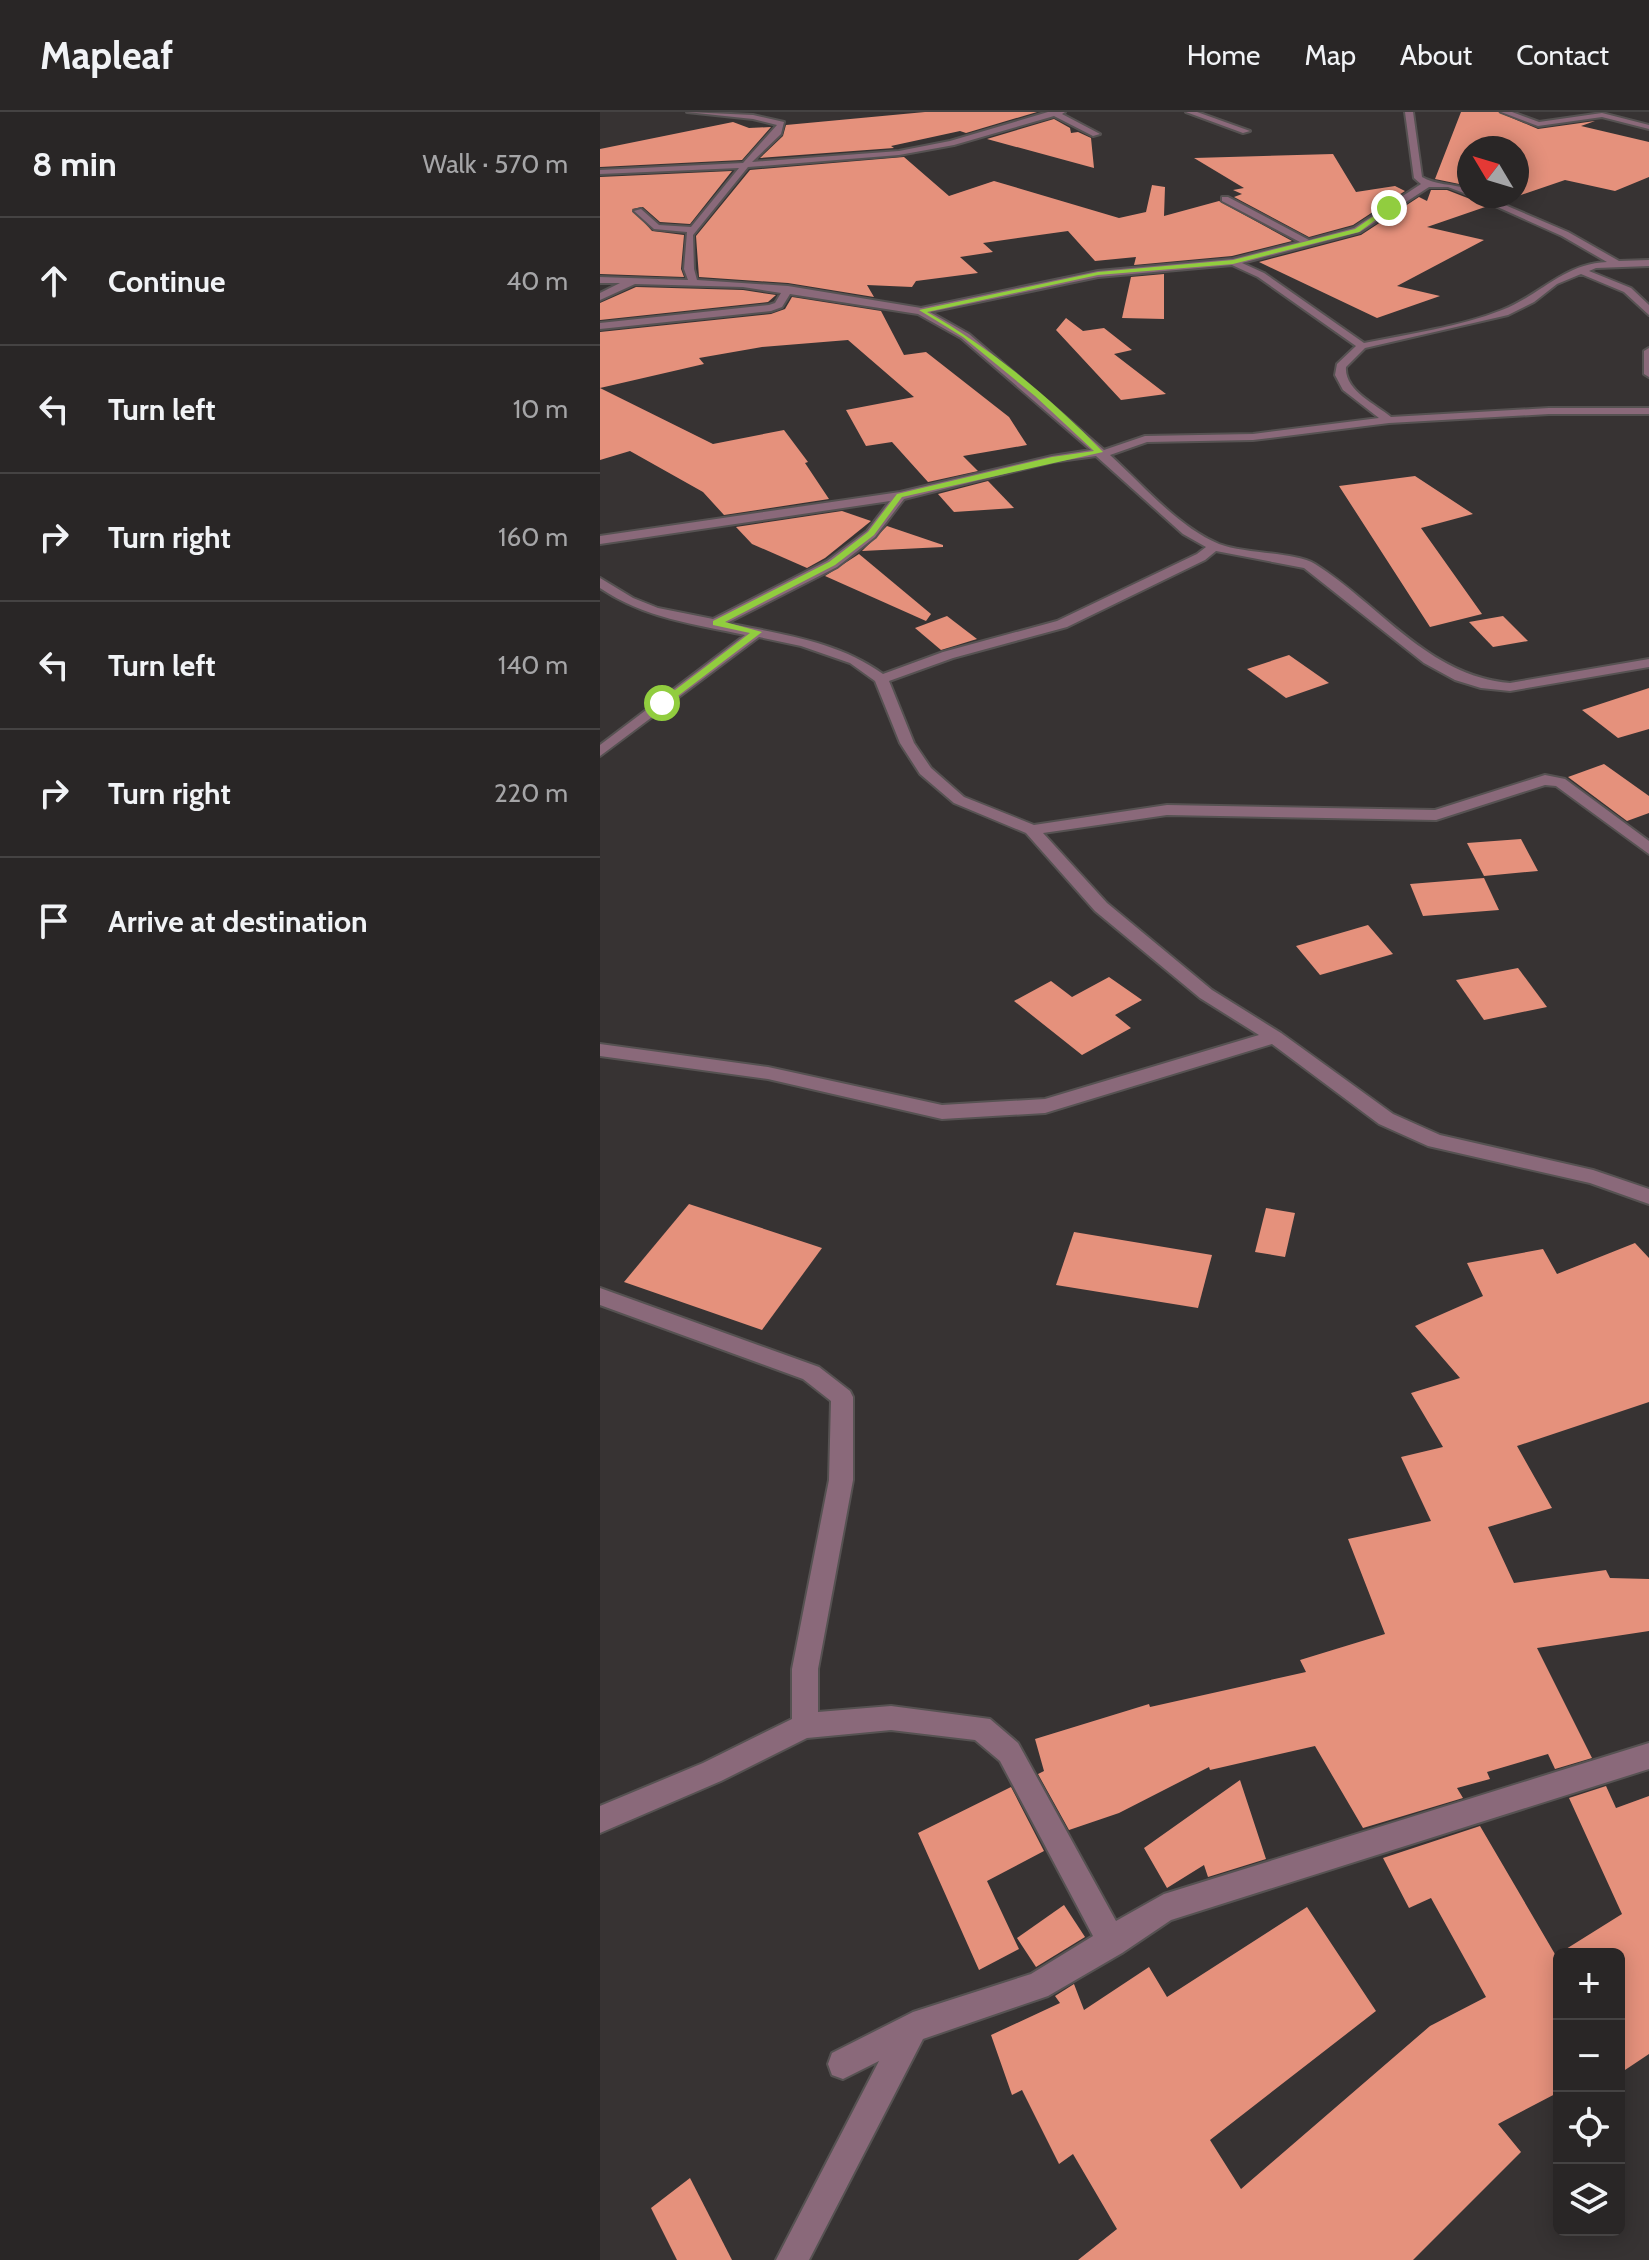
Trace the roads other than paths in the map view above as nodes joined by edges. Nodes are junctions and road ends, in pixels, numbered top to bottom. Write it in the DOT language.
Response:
graph roads {
  1 [pos="691,112"];
  2 [pos="769,112"];
  3 [pos="1190,112"];
  4 [pos="1409,112"];
  5 [pos="1505,112"];
  6 [pos="1056,113"];
  7 [pos="753,117"];
  8 [pos="1649,127"];
  9 [pos="1246,131"];
  10 [pos="1096,134"];
  11 [pos="746,164"];
  12 [pos="600,172"];
  13 [pos="1427,184"];
  14 [pos="1457,188"];
  15 [pos="1225,199"];
  16 [pos="1505,208"];
  17 [pos="638,211"];
  18 [pos="696,230"];
  19 [pos="1311,244"];
  20 [pos="1233,262"];
  21 [pos="1616,263"];
  22 [pos="1649,263"];
  23 [pos="1578,271"];
  24 [pos="600,280"];
  25 [pos="635,280"];
  26 [pos="693,282"];
  27 [pos="788,289"];
  28 [pos="600,297"];
  29 [pos="921,311"];
  30 [pos="1649,312"];
  31 [pos="600,326"];
  32 [pos="1362,346"];
  33 [pos="1649,351"];
  34 [pos="1648,372"];
  35 [pos="1649,411"];
  36 [pos="1389,420"];
  37 [pos="1100,454"];
  38 [pos="900,496"];
  39 [pos="600,540"];
  40 [pos="1214,546"];
  41 [pos="600,582"];
  42 [pos="716,623"];
  43 [pos="757,632"];
  44 [pos="1649,663"];
  45 [pos="881,679"];
  46 [pos="600,752"];
  47 [pos="1032,830"];
  48 [pos="1649,849"];
  49 [pos="1275,1037"];
  50 [pos="600,1050"];
  51 [pos="1649,1197"];
  52 [pos="600,1296"];
  53 [pos="805,1726"];
  54 [pos="1649,1756"];
  55 [pos="600,1820"];
  56 [pos="1112,1943"];
  57 [pos="913,2027"];
  58 [pos="843,2064"];
  59 [pos="792,2260"];
  1 -- 7 [label="street"];
  2 -- 7 [label="street"];
  3 -- 9 [label="street"];
  4 -- 13 [label="street"];
  5 -- 8 [label="street"];
  6 -- 10 [label="street"];
  6 -- 11 [label="street"];
  7 -- 11 [label="street"];
  11 -- 12 [label="street"];
  11 -- 18 [label="street"];
  13 -- 14 [label="street"];
  13 -- 19 [label="street"];
  15 -- 19 [label="street"];
  16 -- 21 [label="street"];
  17 -- 18 [label="street"];
  18 -- 26 [label="street"];
  19 -- 20 [label="street"];
  20 -- 29 [label="street"];
  20 -- 32 [label="street"];
  21 -- 22 [label="street"];
  21 -- 23 [label="street"];
  23 -- 30 [label="street"];
  23 -- 32 [label="street"];
  24 -- 25 [label="street"];
  25 -- 26 [label="street"];
  25 -- 28 [label="street"];
  26 -- 27 [label="street"];
  27 -- 29 [label="street"];
  27 -- 31 [label="street"];
  29 -- 37 [label="street"];
  32 -- 36 [label="street"];
  33 -- 34 [label="street"];
  35 -- 36 [label="street"];
  36 -- 37 [label="street"];
  37 -- 38 [label="street"];
  37 -- 40 [label="street"];
  38 -- 39 [label="street"];
  38 -- 42 [label="street"];
  40 -- 44 [label="street"];
  40 -- 45 [label="street"];
  41 -- 42 [label="street"];
  42 -- 43 [label="street"];
  43 -- 45 [label="street"];
  43 -- 46 [label="street"];
  45 -- 47 [label="street"];
  47 -- 48 [label="street"];
  47 -- 49 [label="street"];
  49 -- 50 [label="street"];
  49 -- 51 [label="street"];
  52 -- 53 [label="street"];
  53 -- 55 [label="street"];
  53 -- 56 [label="street"];
  54 -- 56 [label="street"];
  56 -- 57 [label="street"];
  57 -- 58 [label="street"];
  57 -- 59 [label="street"];
}
